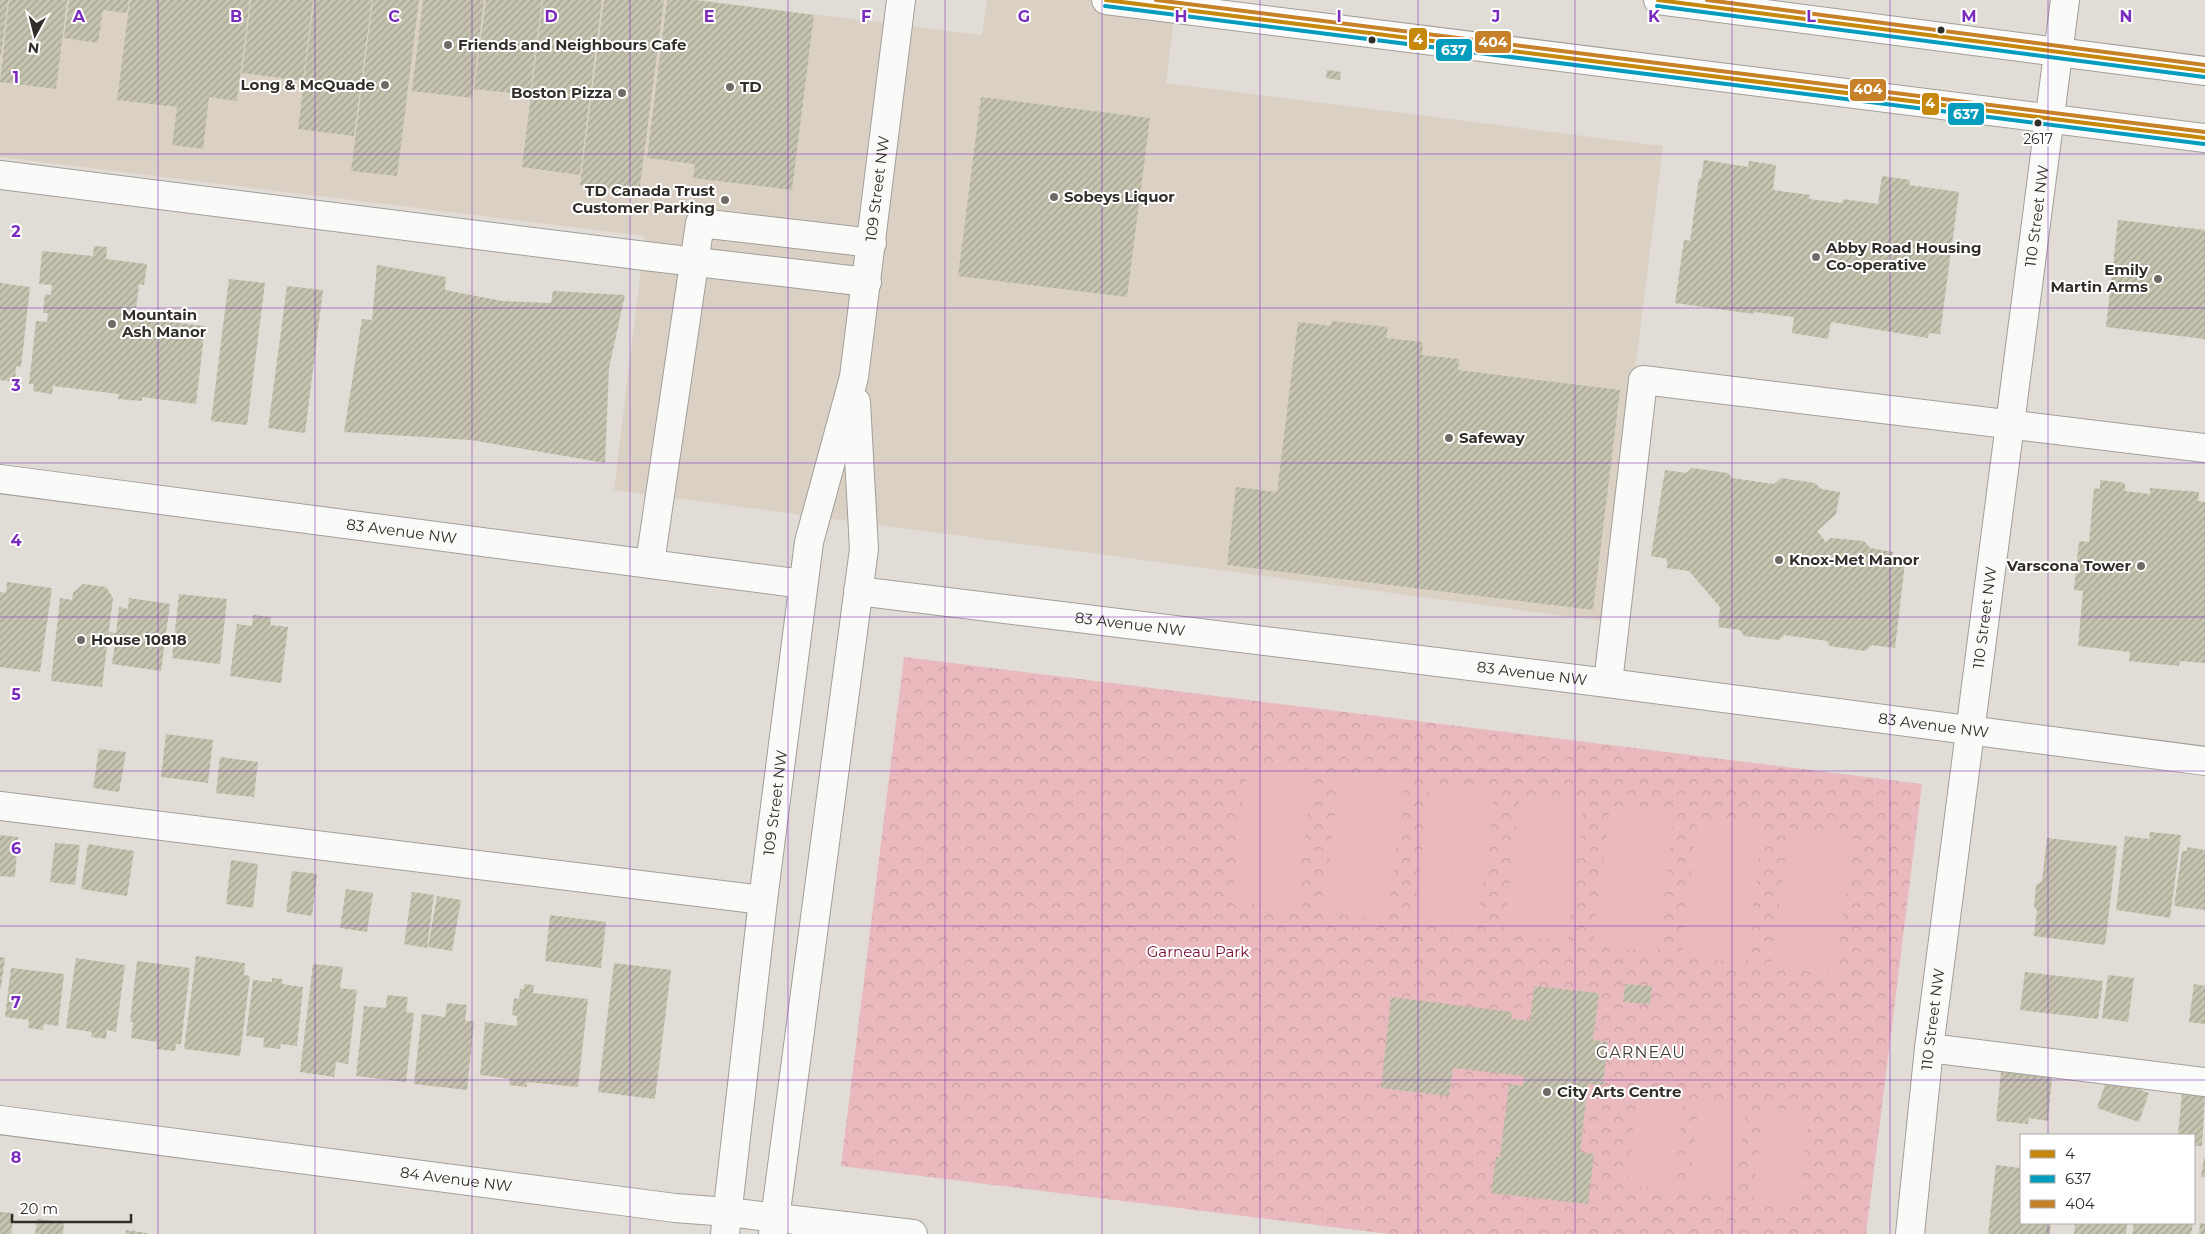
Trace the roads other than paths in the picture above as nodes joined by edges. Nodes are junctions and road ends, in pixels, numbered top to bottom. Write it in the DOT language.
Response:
graph roads {
  1 [pos="901,0"];
  2 [pos="1106,0"];
  3 [pos="1658,0"];
  4 [pos="2065,0"];
  5 [pos="2057,52"];
  6 [pos="2205,71"];
  7 [pos="2049,118"];
  8 [pos="2205,138"];
  9 [pos="0,174"];
  10 [pos="872,243"];
  11 [pos="695,263"];
  12 [pos="867,282"];
  13 [pos="854,377"];
  14 [pos="2010,424"];
  15 [pos="2205,448"];
  16 [pos="0,479"];
  17 [pos="650,563"];
  18 [pos="804,584"];
  19 [pos="858,591"];
  20 [pos="1608,683"];
  21 [pos="1970,731"];
  22 [pos="2205,761"];
  23 [pos="0,806"];
  24 [pos="763,900"];
  25 [pos="1929,1048"];
  26 [pos="2205,1082"];
  27 [pos="0,1120"];
  28 [pos="727,1223"];
  29 [pos="774,1226"];
  30 [pos="913,1234"];
  31 [pos="1910,1234"];
  1 -- 10 [label="street, 109 Street NW"];
  2 -- 7 [label="street"];
  3 -- 5 [label="street"];
  4 -- 5 [label="street, 110 Street NW"];
  5 -- 6 [label="street"];
  5 -- 7 [label="street, 110 Street NW"];
  7 -- 8 [label="street"];
  7 -- 14 [label="street, 110 Street NW"];
  9 -- 11 [label="street"];
  10 -- 11 [label="street"];
  10 -- 12 [label="street, 109 Street NW"];
  11 -- 12 [label="street"];
  11 -- 17 [label="street"];
  12 -- 13 [label="street, 109 Street NW"];
  13 -- 18 [label="street, 109 Street NW"];
  13 -- 19 [label="street, 109 Street NW"];
  14 -- 15 [label="street"];
  14 -- 20 [label="street"];
  14 -- 21 [label="street, 110 Street NW"];
  16 -- 17 [label="street, 83 Avenue NW"];
  17 -- 18 [label="street, 83 Avenue NW"];
  18 -- 24 [label="street, 109 Street NW"];
  19 -- 20 [label="street, 83 Avenue NW"];
  19 -- 29 [label="street, 109 Street NW"];
  20 -- 21 [label="street, 83 Avenue NW"];
  21 -- 22 [label="street, 83 Avenue NW"];
  21 -- 25 [label="street, 110 Street NW"];
  23 -- 24 [label="street"];
  24 -- 28 [label="street, 109 Street NW"];
  25 -- 26 [label="street"];
  25 -- 31 [label="street, 110 Street NW"];
  27 -- 28 [label="street, 84 Avenue NW"];
  28 -- 29 [label="street, 84 Avenue NW"];
  29 -- 30 [label="street, 84 Avenue NW"];
}
